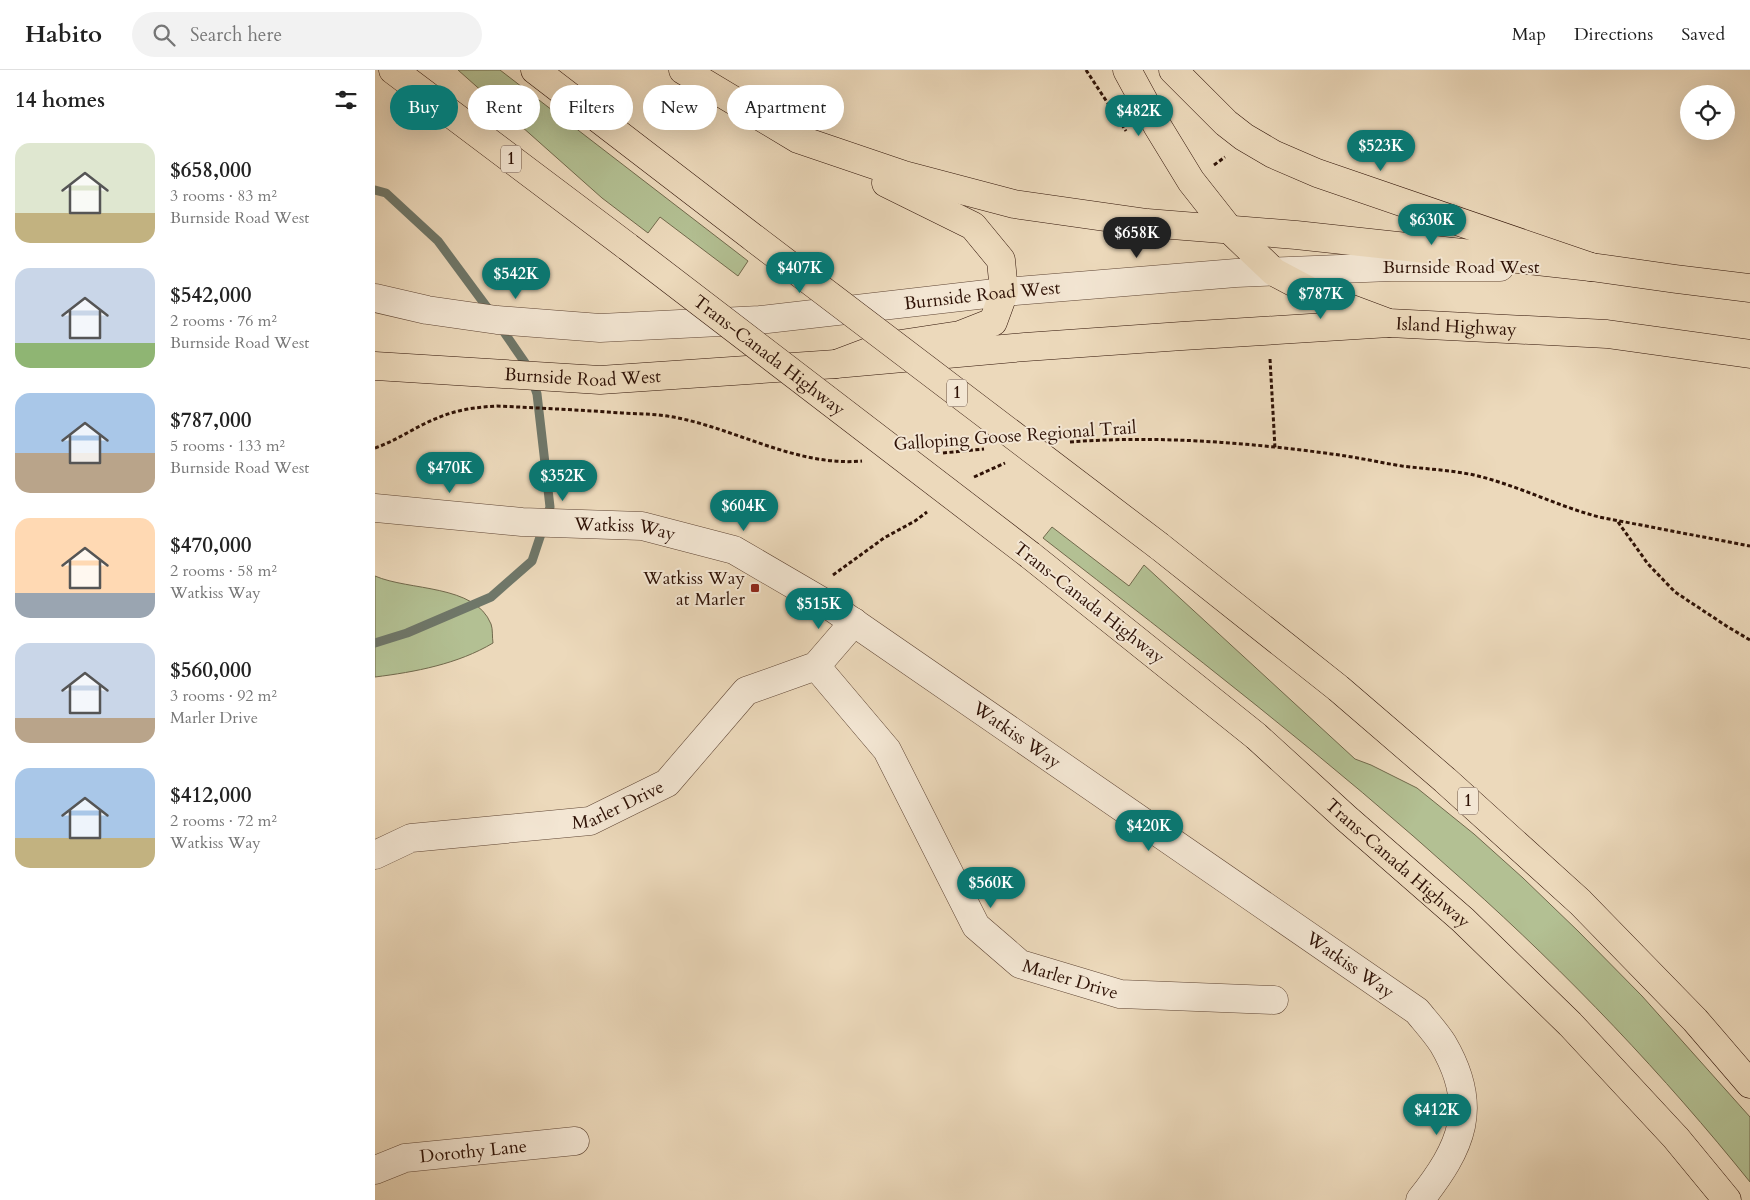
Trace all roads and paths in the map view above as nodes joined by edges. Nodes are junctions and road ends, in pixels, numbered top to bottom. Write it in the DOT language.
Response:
graph roads {
  1 [pos="393,70"];
  2 [pos="535,70"];
  3 [pos="683,70"];
  4 [pos="1127,70"];
  5 [pos="1173,70"];
  6 [pos="798,139"];
  7 [pos="1228,228"];
  8 [pos="1591,267"];
  9 [pos="1274,272"];
  10 [pos="1750,288"];
  11 [pos="1004,292"];
  12 [pos="375,298"];
  13 [pos="1389,323"];
  14 [pos="1268,330"];
  15 [pos="1750,354"];
  16 [pos="836,364"];
  17 [pos="375,366"];
  18 [pos="1064,443"];
  19 [pos="375,448"];
  20 [pos="991,448"];
  21 [pos="1275,448"];
  22 [pos="936,453"];
  23 [pos="865,461"];
  24 [pos="375,508"];
  25 [pos="1618,521"];
  26 [pos="1750,546"];
  27 [pos="854,622"];
  28 [pos="1750,640"];
  29 [pos="817,666"];
  30 [pos="375,855"];
  31 [pos="1274,1000"];
  32 [pos="1750,1084"];
  33 [pos="575,1141"];
  34 [pos="375,1170"];
  35 [pos="1420,1200"];
  36 [pos="1727,1200"];
  1 -- 36 [label="main road, Trans-Canada Highway / 1, bridge"];
  2 -- 32 [label="main road, 1, bridge"];
  3 -- 6 [label="main road"];
  4 -- 7 [label="main road, Island Highway"];
  5 -- 8 [label="main road"];
  6 -- 7 [label="main road"];
  6 -- 11 [label="main road"];
  7 -- 8 [label="main road"];
  7 -- 9 [label="main road, Island Highway"];
  8 -- 9 [label="street, Burnside Road West"];
  8 -- 10 [label="main road"];
  9 -- 11 [label="street, Burnside Road West"];
  9 -- 13 [label="main road, Island Highway"];
  11 -- 12 [label="street, Burnside Road West"];
  11 -- 16 [label="main road"];
  13 -- 14 [label="main road, Burnside Road West"];
  13 -- 15 [label="main road, Island Highway"];
  14 -- 16 [label="main road, Burnside Road West"];
  14 -- 21 [label="path"];
  16 -- 17 [label="main road, Burnside Road West"];
  18 -- 21 [label="path, Galloping Goose Regional Trail"];
  19 -- 23 [label="path"];
  20 -- 22 [label="path, Galloping Goose Regional Trail"];
  21 -- 25 [label="path, Galloping Goose Regional Trail"];
  24 -- 27 [label="street, Watkiss Way"];
  25 -- 26 [label="path, Galloping Goose Regional Trail"];
  25 -- 28 [label="path"];
  27 -- 29 [label="street"];
  27 -- 35 [label="street, Watkiss Way"];
  29 -- 30 [label="street, Marler Drive"];
  29 -- 31 [label="street, Marler Drive"];
  33 -- 34 [label="street, Dorothy Lane"];
}
